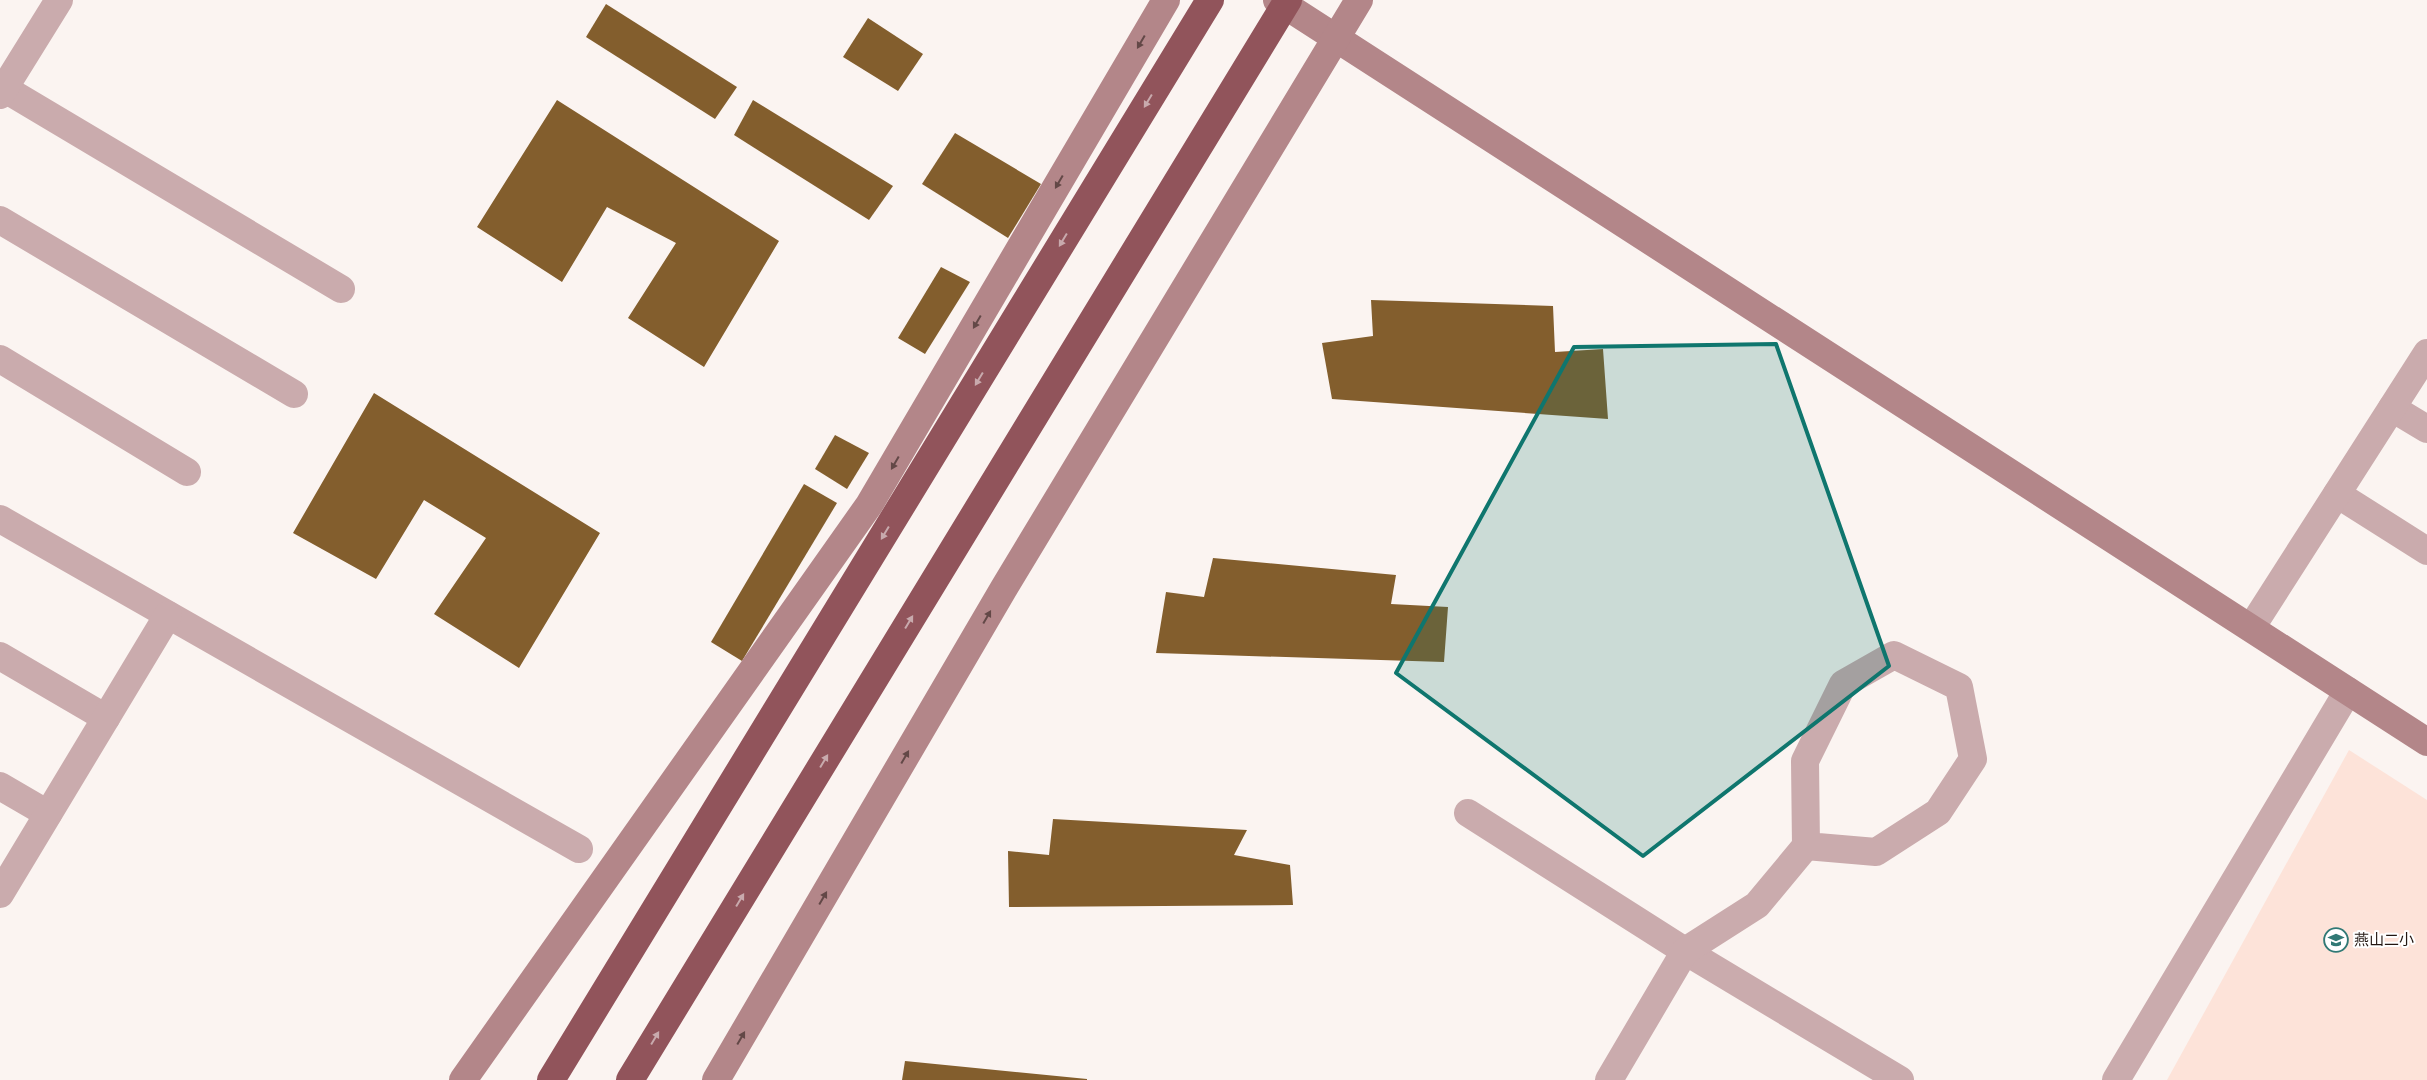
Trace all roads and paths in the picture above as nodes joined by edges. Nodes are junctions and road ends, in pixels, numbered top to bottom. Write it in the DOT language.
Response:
graph roads {
  1 [pos="59,0"];
  2 [pos="1166,0"];
  3 [pos="1210,0"];
  4 [pos="1277,0"];
  5 [pos="1288,0"];
  6 [pos="1359,0"];
  7 [pos="1337,37"];
  8 [pos="1,90"];
  9 [pos="0,220"];
  10 [pos="341,289"];
  11 [pos="2427,354"];
  12 [pos="0,359"];
  13 [pos="294,394"];
  14 [pos="2392,408"];
  15 [pos="2427,429"];
  16 [pos="187,472"];
  17 [pos="2337,494"];
  18 [pos="0,519"];
  19 [pos="2427,551"];
  20 [pos="168,615"];
  21 [pos="2251,628"];
  22 [pos="0,656"];
  23 [pos="2348,691"];
  24 [pos="106,718"];
  25 [pos="2427,742"];
  26 [pos="0,786"];
  27 [pos="1468,813"];
  28 [pos="48,814"];
  29 [pos="1806,846"];
  30 [pos="579,849"];
  31 [pos="0,894"];
  32 [pos="1685,951"];
  33 [pos="463,1080"];
  34 [pos="551,1080"];
  35 [pos="630,1080"];
  36 [pos="716,1080"];
  37 [pos="1609,1080"];
  38 [pos="1900,1080"];
  39 [pos="2116,1080"];
  1 -- 8 [label="street"];
  2 -- 33 [label="main road, one-way"];
  3 -- 34 [label="highway, one-way"];
  4 -- 7 [label="main road"];
  35 -- 5 [label="highway, one-way, bridge"];
  6 -- 7 [label="main road"];
  7 -- 21 [label="main road"];
  36 -- 7 [label="main road, one-way"];
  8 -- 10 [label="street"];
  9 -- 13 [label="street"];
  11 -- 14 [label="street"];
  12 -- 16 [label="street"];
  14 -- 15 [label="street"];
  14 -- 17 [label="street"];
  17 -- 19 [label="street"];
  17 -- 21 [label="street"];
  18 -- 20 [label="street"];
  20 -- 24 [label="street"];
  20 -- 30 [label="street"];
  21 -- 23 [label="main road"];
  22 -- 24 [label="street"];
  23 -- 25 [label="main road"];
  23 -- 39 [label="street"];
  24 -- 28 [label="street"];
  26 -- 28 [label="street"];
  27 -- 32 [label="street"];
  28 -- 31 [label="street"];
  29 -- 29 [label="street"];
  29 -- 32 [label="street"];
  32 -- 37 [label="street"];
  32 -- 38 [label="street"];
}
